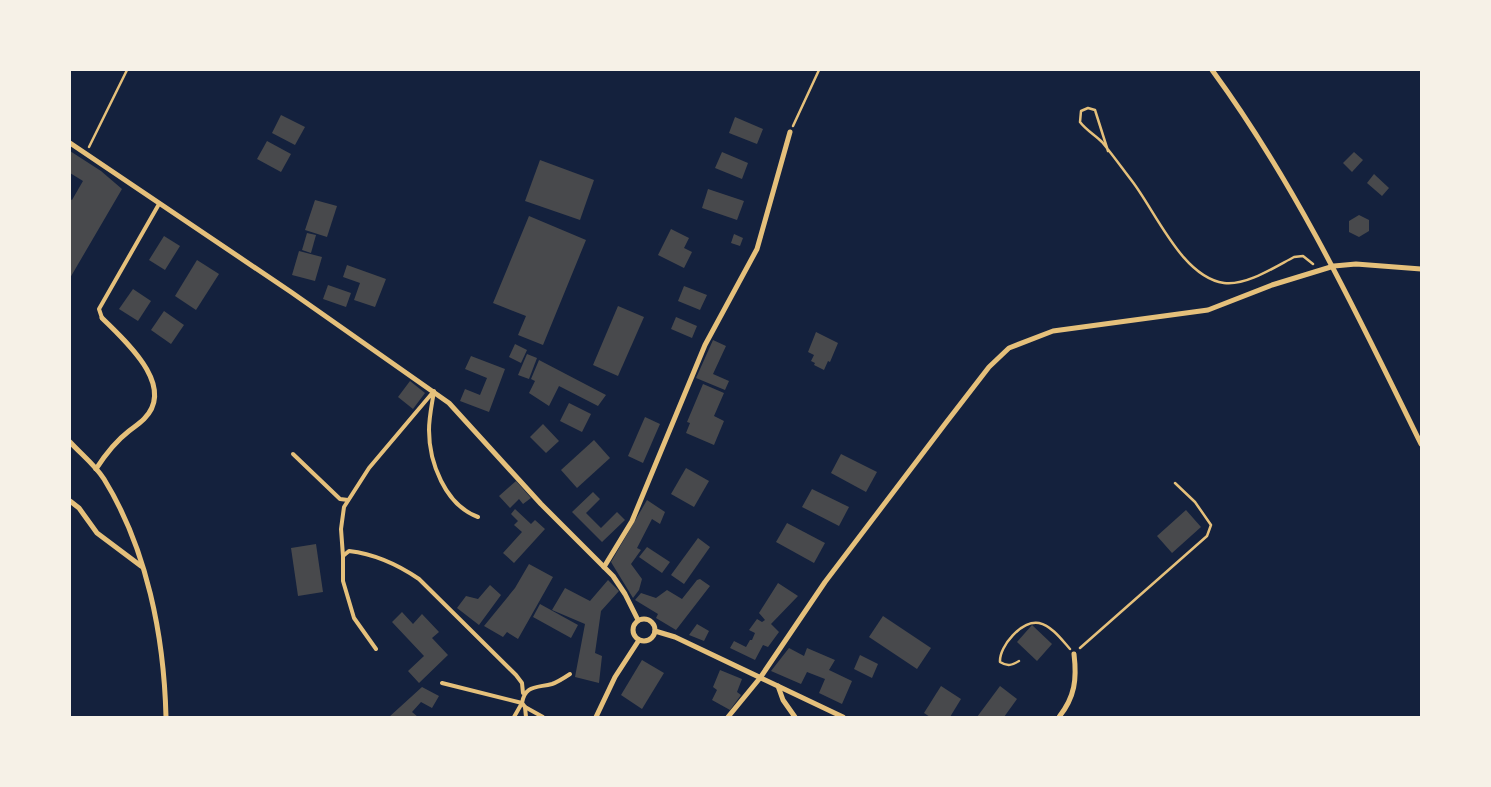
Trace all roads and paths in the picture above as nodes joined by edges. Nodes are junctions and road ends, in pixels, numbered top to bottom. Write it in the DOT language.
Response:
graph roads {
  1 [pos="126,70"];
  2 [pos="819,70"];
  3 [pos="1212,70"];
  4 [pos="790,132"];
  5 [pos="70,143"];
  6 [pos="1108,151"];
  7 [pos="86,154"];
  8 [pos="159,204"];
  9 [pos="1334,266"];
  10 [pos="1421,269"];
  11 [pos="1318,271"];
  12 [pos="102,318"];
  13 [pos="434,391"];
  14 [pos="70,442"];
  15 [pos="1421,444"];
  16 [pos="293,454"];
  17 [pos="96,469"];
  18 [pos="1175,483"];
  19 [pos="348,500"];
  20 [pos="70,501"];
  21 [pos="478,517"];
  22 [pos="343,556"];
  23 [pos="141,566"];
  24 [pos="604,567"];
  25 [pos="638,620"];
  26 [pos="655,631"];
  27 [pos="639,640"];
  28 [pos="376,649"];
  29 [pos="1074,654"];
  30 [pos="1019,661"];
  31 [pos="570,674"];
  32 [pos="760,678"];
  33 [pos="442,683"];
  34 [pos="778,686"];
  35 [pos="523,693"];
  36 [pos="523,705"];
  37 [pos="166,717"];
  38 [pos="514,717"];
  39 [pos="526,717"];
  40 [pos="543,717"];
  41 [pos="596,717"];
  42 [pos="728,717"];
  43 [pos="795,717"];
  44 [pos="843,717"];
  45 [pos="1059,717"];
  1 -- 7 [label="path"];
  2 -- 4 [label="path"];
  3 -- 9 [label="street"];
  4 -- 24 [label="street"];
  5 -- 7 [label="street"];
  6 -- 6 [label="path"];
  6 -- 11 [label="path"];
  7 -- 8 [label="street"];
  8 -- 12 [label="lane"];
  8 -- 13 [label="street"];
  9 -- 10 [label="street"];
  9 -- 11 [label="street"];
  9 -- 15 [label="street"];
  11 -- 32 [label="street"];
  12 -- 17 [label="street"];
  13 -- 19 [label="lane"];
  13 -- 21 [label="lane"];
  13 -- 24 [label="street"];
  14 -- 17 [label="street"];
  16 -- 19 [label="lane"];
  17 -- 23 [label="street"];
  18 -- 29 [label="path"];
  19 -- 22 [label="lane"];
  20 -- 23 [label="street"];
  22 -- 28 [label="lane"];
  22 -- 35 [label="lane"];
  23 -- 37 [label="street"];
  24 -- 25 [label="street"];
  25 -- 26 [label="street"];
  25 -- 27 [label="street"];
  26 -- 27 [label="street"];
  26 -- 32 [label="street"];
  27 -- 41 [label="street"];
  29 -- 30 [label="path"];
  29 -- 45 [label="street"];
  31 -- 35 [label="lane"];
  32 -- 34 [label="street"];
  32 -- 42 [label="street"];
  33 -- 36 [label="lane"];
  34 -- 43 [label="street"];
  34 -- 44 [label="street"];
  35 -- 36 [label="lane"];
  36 -- 38 [label="lane"];
  36 -- 39 [label="lane"];
  36 -- 40 [label="lane"];
}
